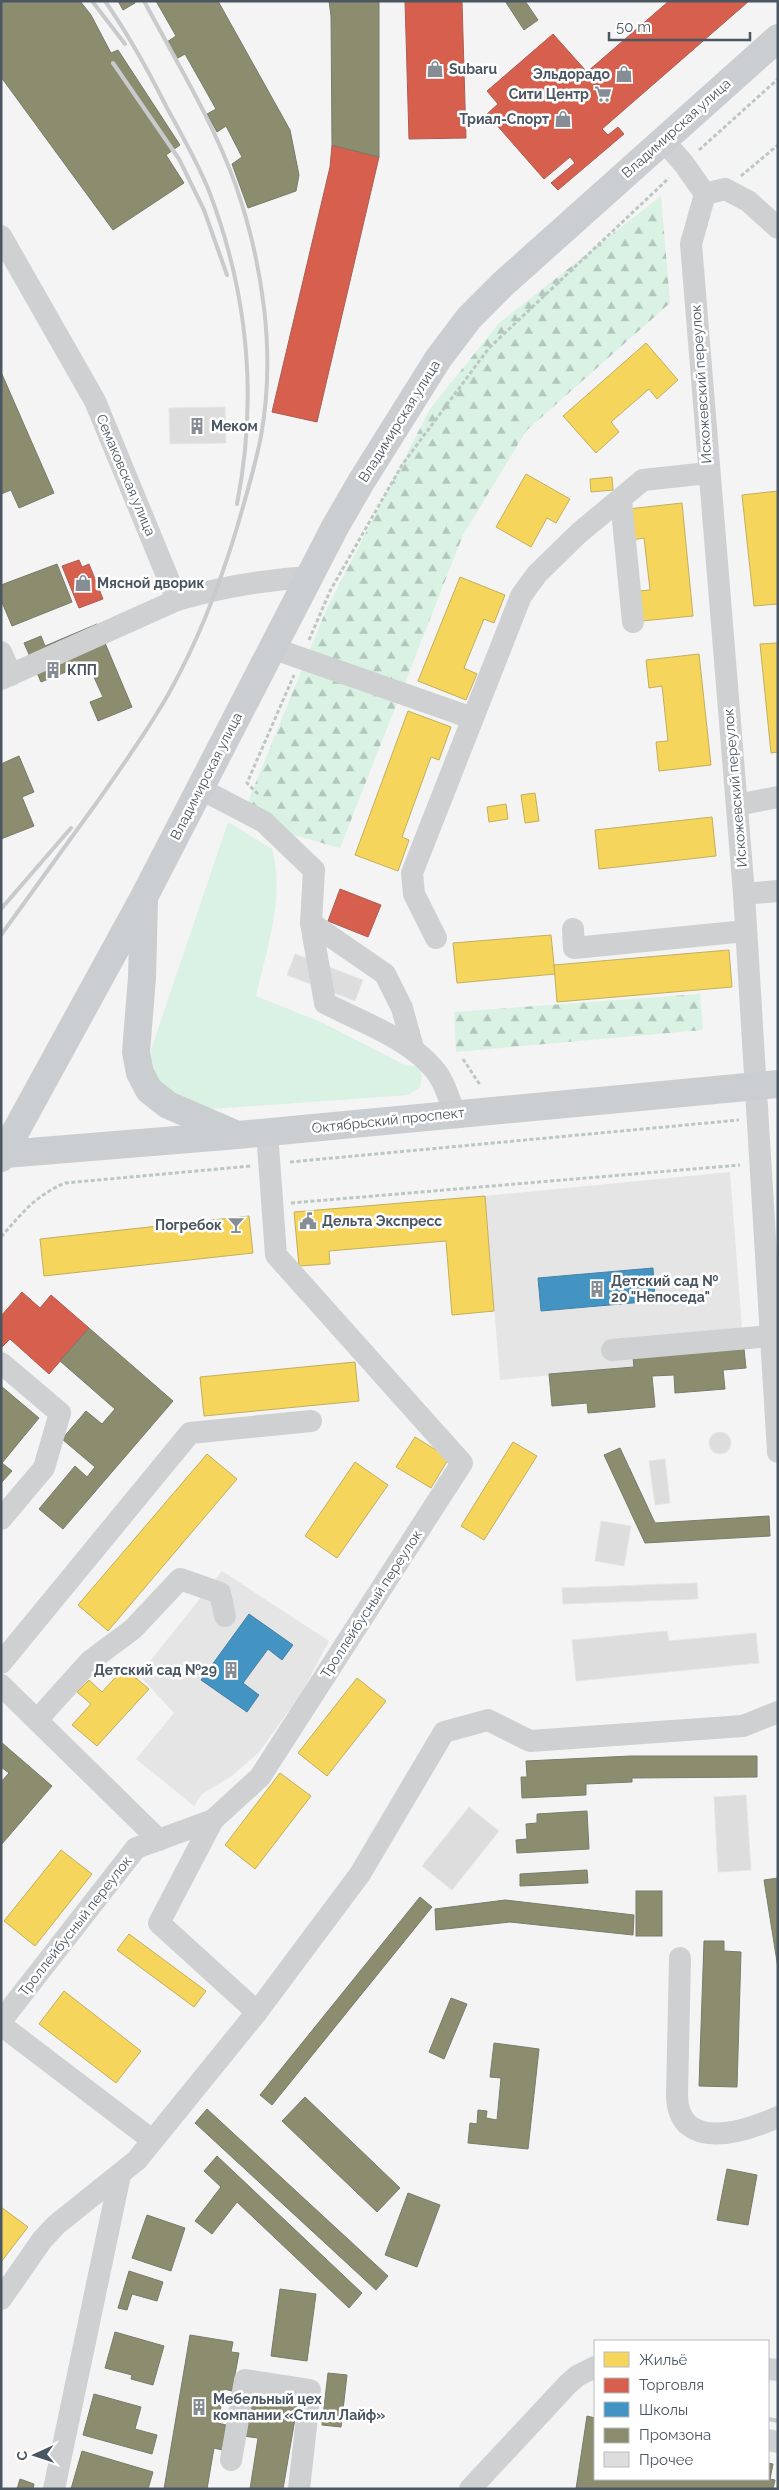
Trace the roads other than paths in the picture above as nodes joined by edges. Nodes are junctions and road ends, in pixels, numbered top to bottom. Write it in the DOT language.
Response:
graph roads {
  1 [pos="778,38"];
  2 [pos="663,140"];
  3 [pos="715,191"];
  4 [pos="778,228"];
  5 [pos="1,236"];
  6 [pos="708,473"];
  7 [pos="621,500"];
  8 [pos="308,577"];
  9 [pos="177,600"];
  10 [pos="633,622"];
  11 [pos="272,648"];
  12 [pos="1,652"];
  13 [pos="4,681"];
  14 [pos="472,718"];
  15 [pos="199,788"];
  16 [pos="778,797"];
  17 [pos="737,805"];
  18 [pos="778,891"];
  19 [pos="744,894"];
  20 [pos="144,897"];
  21 [pos="311,923"];
  22 [pos="573,929"];
  23 [pos="746,931"];
  24 [pos="436,938"];
  25 [pos="412,1048"];
  26 [pos="767,1085"];
  27 [pos="454,1113"];
  28 [pos="267,1132"];
  29 [pos="238,1135"];
  30 [pos="3,1156"];
  31 [pos="771,1336"];
  32 [pos="612,1350"];
  33 [pos="1,1363"];
  34 [pos="311,1421"];
  35 [pos="778,1452"];
  36 [pos="1,1519"];
  37 [pos="225,1616"];
  38 [pos="1,1663"];
  39 [pos="1,1685"];
  40 [pos="778,1712"];
  41 [pos="37,1720"];
  42 [pos="213,1820"];
  43 [pos="159,1840"];
  44 [pos="680,1958"];
  45 [pos="257,2012"];
  46 [pos="1,2023"];
  47 [pos="778,2118"];
  48 [pos="152,2140"];
  49 [pos="120,2175"];
  50 [pos="1,2299"];
  51 [pos="594,2368"];
  52 [pos="231,2460"];
  53 [pos="54,2489"];
  54 [pos="298,2489"];
  55 [pos="470,2489"];
  1 -- 2 [label="main road, Владимирская улица"];
  2 -- 3 [label="street"];
  2 -- 8 [label="main road, Владимирская улица"];
  3 -- 4 [label="street"];
  3 -- 6 [label="street, Искожевский переулок"];
  5 -- 9 [label="street, Семаковская улица"];
  6 -- 7 [label="street"];
  6 -- 17 [label="street, Искожевский переулок"];
  7 -- 10 [label="street"];
  7 -- 14 [label="street"];
  8 -- 9 [label="street"];
  8 -- 11 [label="main road, Владимирская улица"];
  9 -- 13 [label="street"];
  11 -- 14 [label="street"];
  11 -- 15 [label="main road, Владимирская улица"];
  12 -- 13 [label="street"];
  14 -- 24 [label="street"];
  15 -- 20 [label="main road, Владимирская улица"];
  15 -- 21 [label="street"];
  16 -- 17 [label="street"];
  17 -- 19 [label="street, Искожевский переулок"];
  18 -- 19 [label="street"];
  19 -- 23 [label="street, Искожевский переулок"];
  20 -- 29 [label="main road, Владимирская улица"];
  20 -- 30 [label="main road, Владимирская улица"];
  21 -- 25 [label="street"];
  21 -- 25 [label="street"];
  22 -- 23 [label="street"];
  23 -- 26 [label="street, Искожевский переулок"];
  25 -- 27 [label="street"];
  26 -- 27 [label="main road, Октябрьский проспект"];
  26 -- 31 [label="street, Искожевский переулок"];
  27 -- 28 [label="main road, Октябрьский проспект"];
  28 -- 29 [label="main road, Октябрьский проспект"];
  28 -- 42 [label="street, Троллейбусный переулок"];
  29 -- 30 [label="main road, Октябрьский проспект"];
  31 -- 32 [label="street"];
  31 -- 35 [label="street, Искожевский переулок"];
  33 -- 36 [label="street"];
  34 -- 38 [label="street"];
  37 -- 41 [label="street"];
  39 -- 41 [label="street"];
  40 -- 45 [label="street"];
  41 -- 43 [label="street"];
  42 -- 43 [label="street, Троллейбусный переулок"];
  42 -- 45 [label="street"];
  43 -- 46 [label="street, Троллейбусный переулок"];
  44 -- 47 [label="street"];
  45 -- 48 [label="street"];
  46 -- 48 [label="street"];
  48 -- 49 [label="street"];
  49 -- 50 [label="street"];
  49 -- 53 [label="street"];
  51 -- 55 [label="street"];
  52 -- 54 [label="street"];
}
